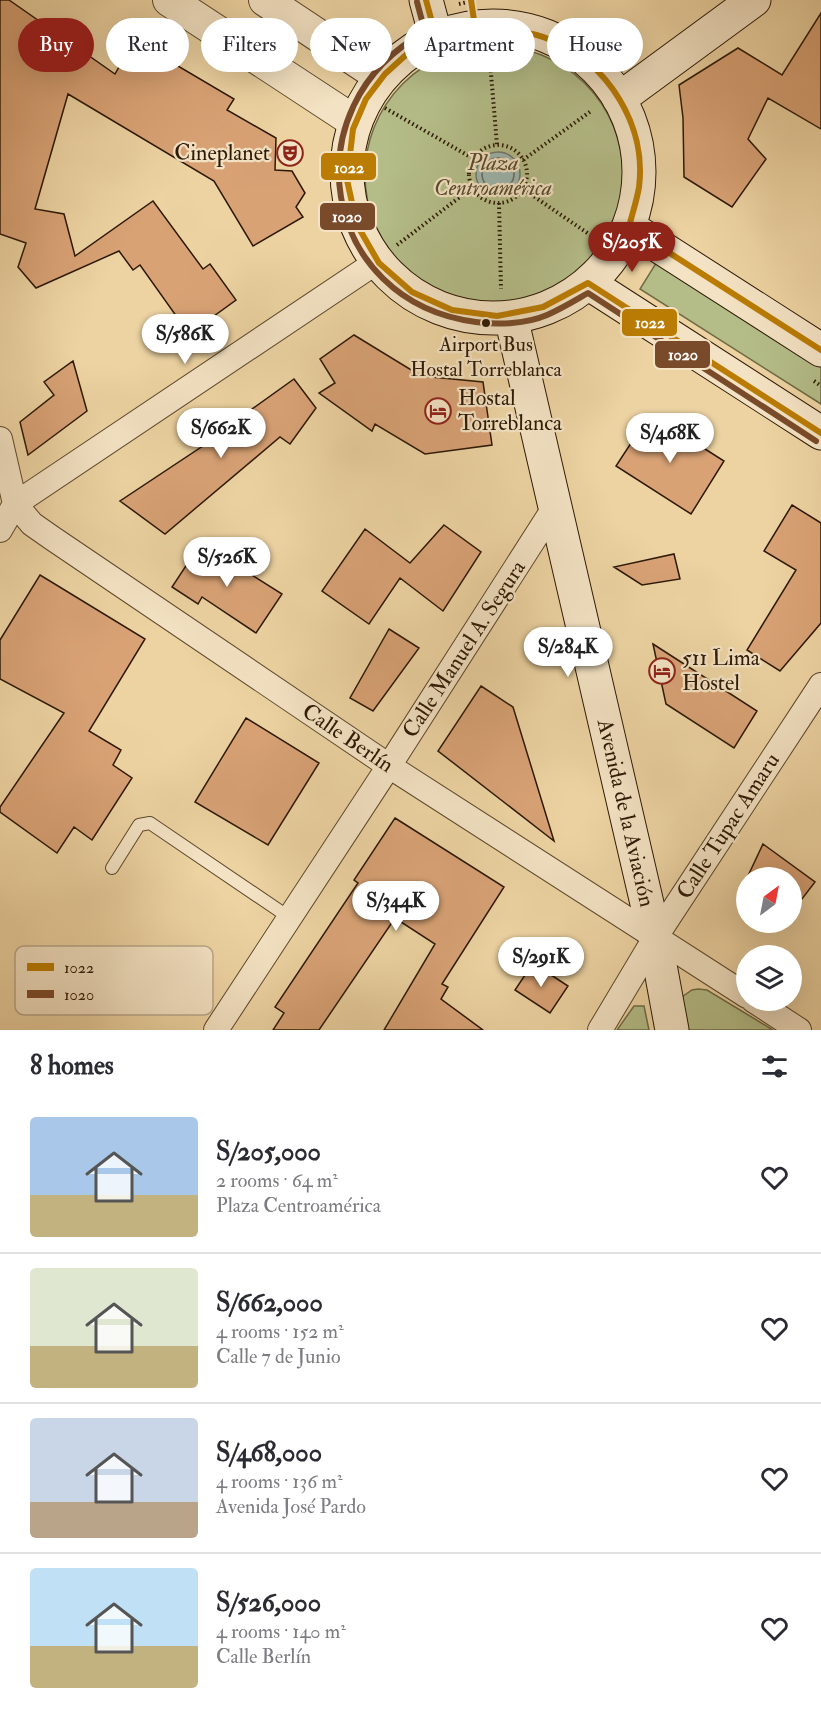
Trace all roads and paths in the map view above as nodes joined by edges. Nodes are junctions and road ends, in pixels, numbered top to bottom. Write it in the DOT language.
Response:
graph roads {
  1 [pos="169,0"];
  2 [pos="265,0"];
  3 [pos="426,0"];
  4 [pos="754,0"];
  5 [pos="431,18"];
  6 [pos="535,32"];
  7 [pos="404,59"];
  8 [pos="486,72"];
  9 [pos="618,96"];
  10 [pos="368,99"];
  11 [pos="497,145"];
  12 [pos="474,159"];
  13 [pos="523,159"];
  14 [pos="473,187"];
  15 [pos="523,189"];
  16 [pos="499,202"];
  17 [pos="622,239"];
  18 [pos="378,261"];
  19 [pos="588,284"];
  20 [pos="506,317"];
  21 [pos="821,350"];
  22 [pos="821,433"];
  23 [pos="0,439"];
  24 [pos="7,504"];
  25 [pos="554,508"];
  26 [pos="0,530"];
  27 [pos="821,685"];
  28 [pos="389,766"];
  29 [pos="112,868"];
  30 [pos="290,918"];
  31 [pos="655,938"];
  32 [pos="736,989"];
  33 [pos="770,1011"];
  34 [pos="216,1030"];
  35 [pos="600,1030"];
  36 [pos="672,1030"];
  37 [pos="799,1030"];
  1 -- 10 [label="street"];
  2 -- 10 [label="street"];
  3 -- 5 [label="main road"];
  4 -- 9 [label="main road"];
  6 -- 9 [label="main road"];
  7 -- 10 [label="main road"];
  8 -- 11 [label="path"];
  9 -- 13 [label="path"];
  9 -- 17 [label="main road"];
  10 -- 12 [label="path"];
  10 -- 18 [label="main road"];
  11 -- 12 [label="path"];
  11 -- 13 [label="path"];
  12 -- 14 [label="path"];
  13 -- 15 [label="path"];
  14 -- 16 [label="path"];
  14 -- 18 [label="path"];
  15 -- 16 [label="path"];
  15 -- 17 [label="path"];
  16 -- 20 [label="path"];
  17 -- 19 [label="main road"];
  17 -- 21 [label="main road"];
  18 -- 20 [label="main road"];
  18 -- 24 [label="street"];
  19 -- 20 [label="main road"];
  19 -- 22 [label="main road"];
  20 -- 25 [label="main road, Avenida de la Aviación"];
  23 -- 24 [label="street, Calle Berlín"];
  24 -- 26 [label="street"];
  24 -- 28 [label="street, Calle Berlín"];
  25 -- 28 [label="street, Calle Manuel A. Segura"];
  25 -- 31 [label="main road, Avenida de la Aviación"];
  27 -- 31 [label="street, Calle Tupac Amaru"];
  28 -- 30 [label="street, Calle Manuel A. Segura"];
  28 -- 31 [label="street, Calle Berlín"];
  29 -- 30 [label="lane"];
  30 -- 34 [label="street, Calle Manuel A. Segura"];
  31 -- 32 [label="street, Calle Berlín"];
  31 -- 35 [label="street, Calle Tupac Amaru"];
  31 -- 36 [label="main road, Avenida de la Aviación"];
  33 -- 37 [label="street"];
}
